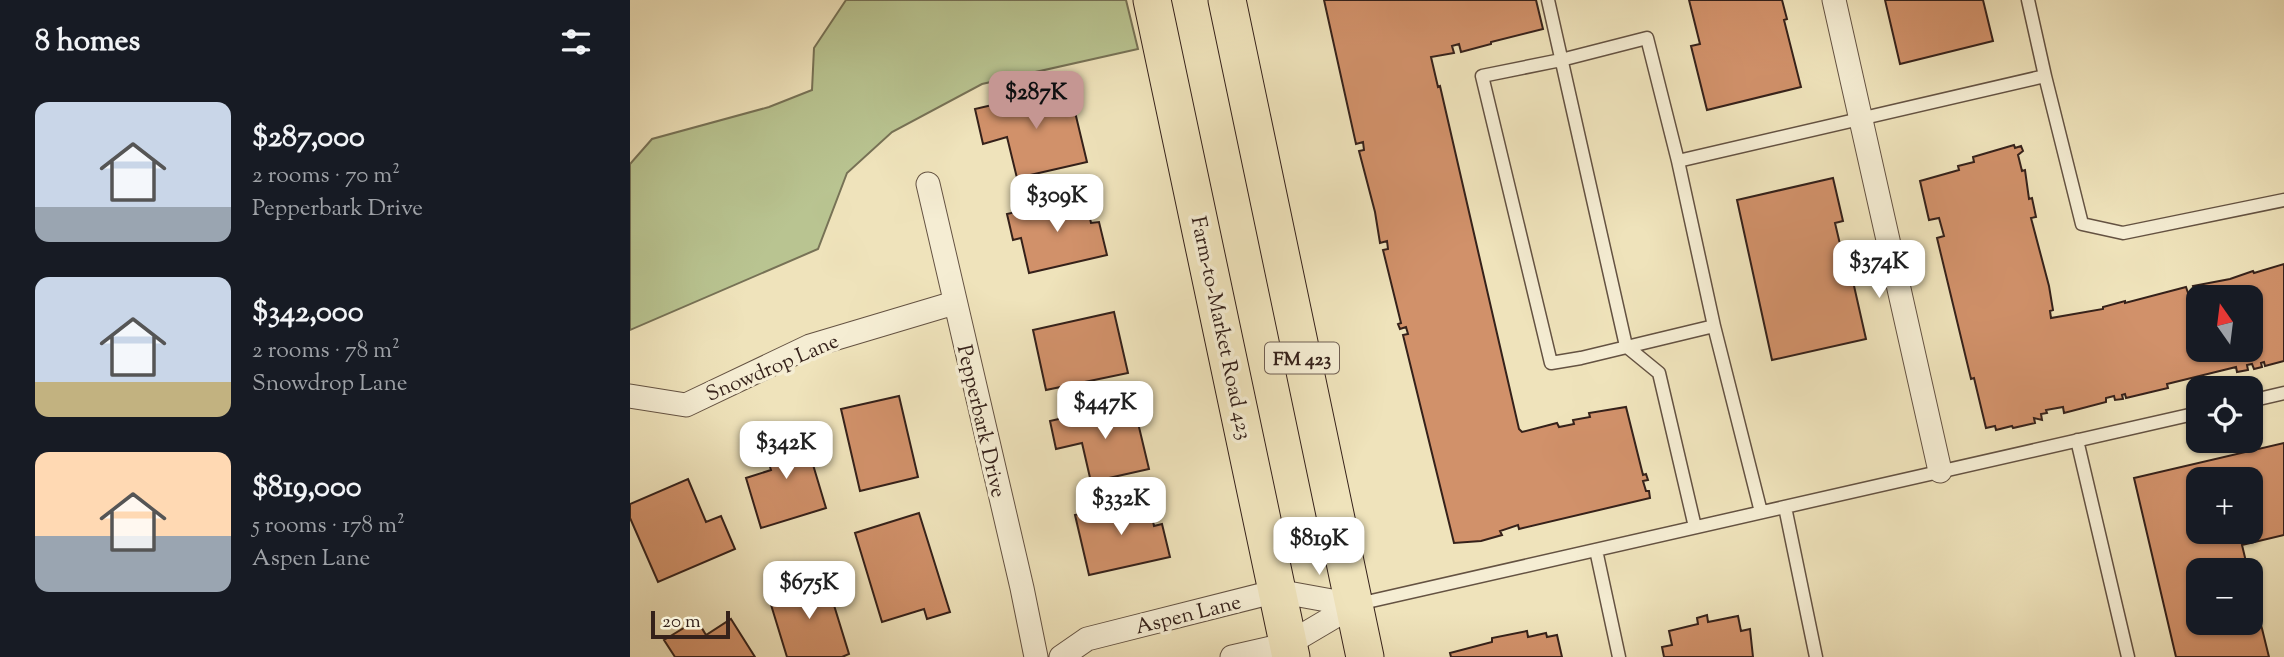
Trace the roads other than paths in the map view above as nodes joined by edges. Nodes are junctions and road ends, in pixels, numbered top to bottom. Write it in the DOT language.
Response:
graph roads {
  1 [pos="1152,0"];
  2 [pos="1227,0"];
  3 [pos="1548,0"];
  4 [pos="1834,0"];
  5 [pos="2028,0"];
  6 [pos="1561,60"];
  7 [pos="2045,76"];
  8 [pos="1861,119"];
  9 [pos="1678,161"];
  10 [pos="928,184"];
  11 [pos="2284,200"];
  12 [pos="954,303"];
  13 [pos="1714,326"];
  14 [pos="1626,346"];
  15 [pos="2284,393"];
  16 [pos="630,396"];
  17 [pos="2263,398"];
  18 [pos="2186,415"];
  19 [pos="2077,440"];
  20 [pos="1940,471"];
  21 [pos="1786,507"];
  22 [pos="1761,512"];
  23 [pos="1695,527"];
  24 [pos="1596,550"];
  25 [pos="1277,591"];
  26 [pos="1354,605"];
  27 [pos="1289,650"];
  28 [pos="1036,657"];
  29 [pos="1061,657"];
  30 [pos="1233,657"];
  31 [pos="1365,657"];
  32 [pos="1619,657"];
  33 [pos="1816,657"];
  34 [pos="2128,657"];
  1 -- 25 [label="main road, Farm-to-Market Road 423"];
  2 -- 26 [label="main road, FM 423"];
  3 -- 6 [label="lane"];
  4 -- 8 [label="street"];
  5 -- 7 [label="lane"];
  6 -- 9 [label="lane"];
  6 -- 14 [label="lane"];
  6 -- 14 [label="lane"];
  7 -- 8 [label="lane"];
  7 -- 11 [label="lane"];
  8 -- 9 [label="lane"];
  8 -- 20 [label="street"];
  9 -- 13 [label="lane"];
  10 -- 12 [label="street, Pepperbark Drive"];
  12 -- 16 [label="street, Snowdrop Lane"];
  12 -- 28 [label="street, Pepperbark Drive"];
  13 -- 14 [label="lane"];
  13 -- 22 [label="lane"];
  14 -- 23 [label="lane"];
  15 -- 17 [label="lane"];
  18 -- 19 [label="lane"];
  19 -- 20 [label="lane"];
  19 -- 34 [label="lane"];
  20 -- 21 [label="lane"];
  21 -- 22 [label="lane"];
  21 -- 33 [label="lane"];
  22 -- 23 [label="lane"];
  23 -- 24 [label="lane"];
  24 -- 26 [label="lane"];
  24 -- 32 [label="lane"];
  25 -- 26 [label="street, Aspen Lane"];
  25 -- 27 [label="main road, Farm-to-Market Road 423"];
  25 -- 29 [label="street, Aspen Lane"];
  26 -- 27 [label="street"];
  26 -- 31 [label="main road, FM 423"];
  27 -- 30 [label="street"];
}
